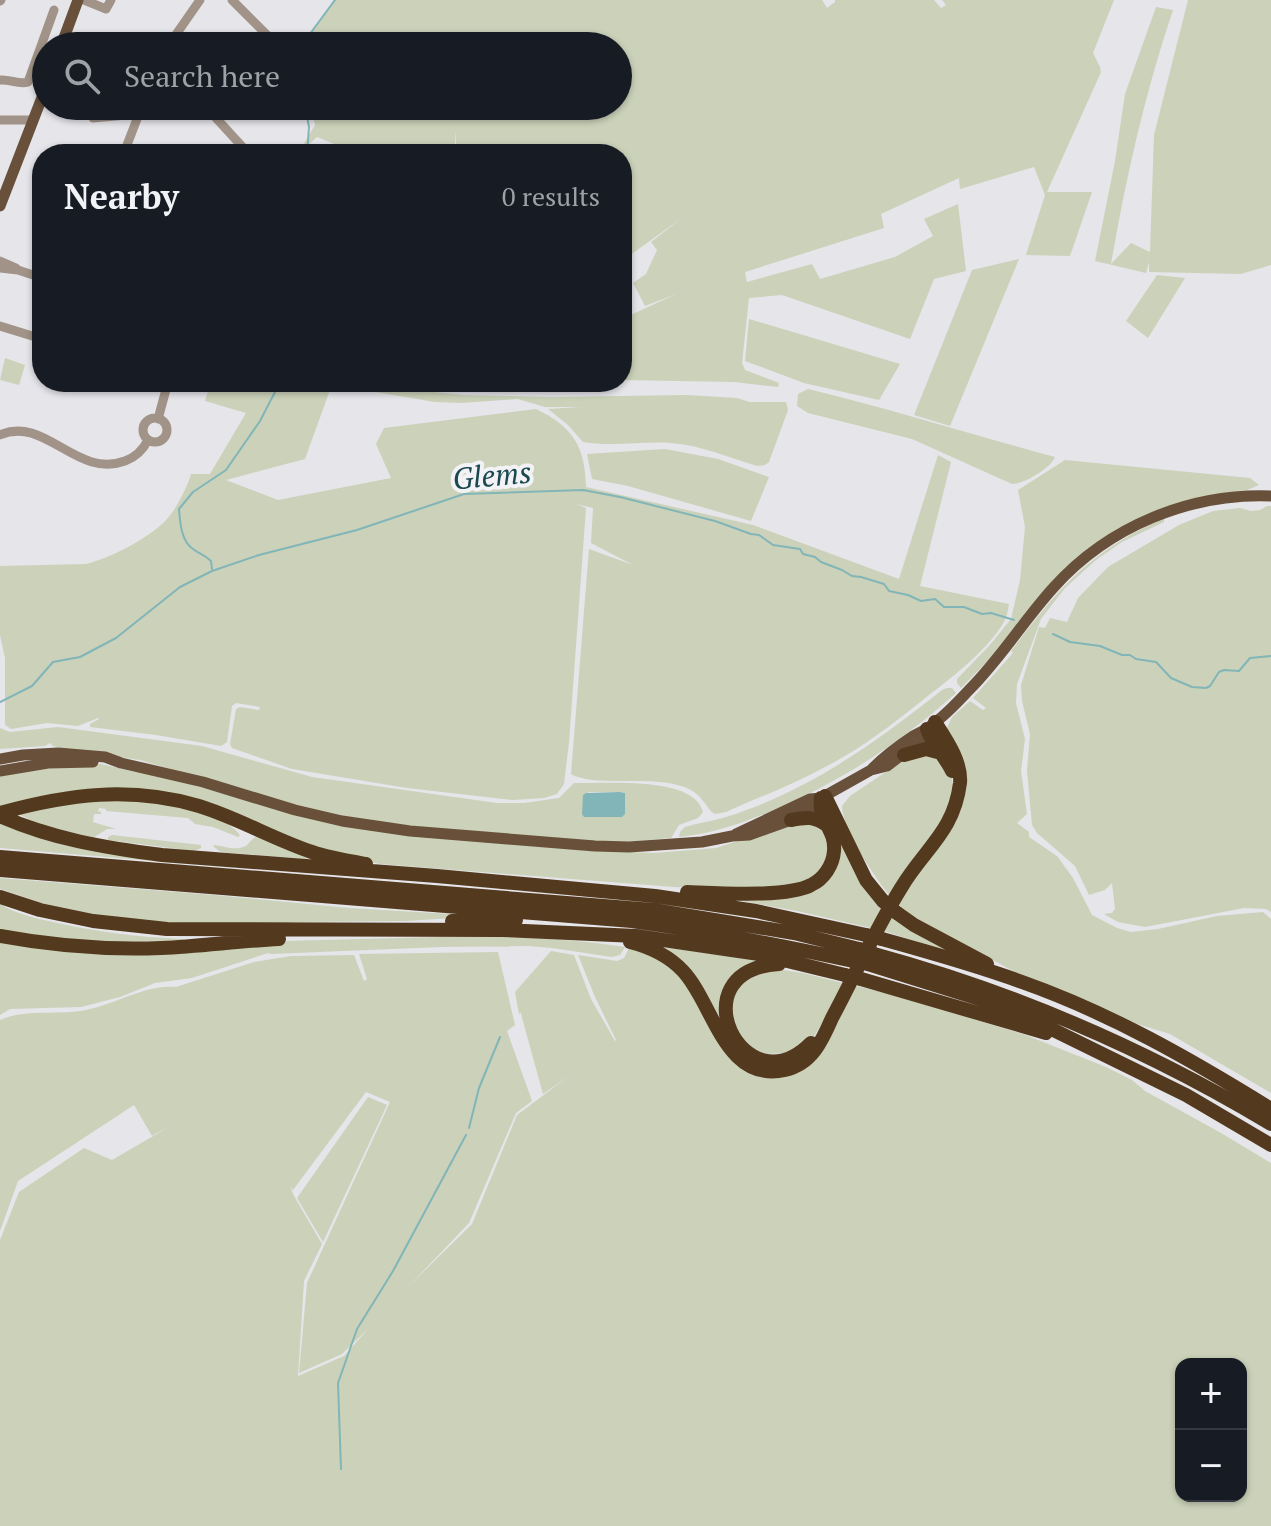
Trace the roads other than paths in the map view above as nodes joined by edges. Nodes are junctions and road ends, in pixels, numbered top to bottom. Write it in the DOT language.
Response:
graph roads {
  1 [pos="81,0"];
  2 [pos="111,0"];
  3 [pos="200,0"];
  4 [pos="232,0"];
  5 [pos="54,10"];
  6 [pos="46,32"];
  7 [pos="67,32"];
  8 [pos="178,32"];
  9 [pos="264,32"];
  10 [pos="32,71"];
  11 [pos="0,80"];
  12 [pos="0,120"];
  13 [pos="33,120"];
  14 [pos="136,120"];
  15 [pos="218,120"];
  16 [pos="127,144"];
  17 [pos="240,144"];
  18 [pos="0,206"];
  19 [pos="0,261"];
  20 [pos="0,268"];
  21 [pos="18,270"];
  22 [pos="32,275"];
  23 [pos="0,326"];
  24 [pos="32,336"];
  25 [pos="165,392"];
  26 [pos="158,419"];
  27 [pos="0,435"];
  28 [pos="148,440"];
  29 [pos="1271,496"];
  30 [pos="931,726"];
  31 [pos="0,752"];
  32 [pos="941,753"];
  33 [pos="23,755"];
  34 [pos="904,755"];
  35 [pos="121,763"];
  36 [pos="1,768"];
  37 [pos="871,770"];
  38 [pos="957,795"];
  39 [pos="823,797"];
  40 [pos="0,814"];
  41 [pos="791,820"];
  42 [pos="828,826"];
  43 [pos="732,836"];
  44 [pos="0,857"];
  45 [pos="0,870"];
  46 [pos="437,876"];
  47 [pos="634,894"];
  48 [pos="2,897"];
  49 [pos="611,920"];
  50 [pos="337,930"];
  51 [pos="371,930"];
  52 [pos="602,934"];
  53 [pos="0,936"];
  54 [pos="856,955"];
  55 [pos="871,959"];
  56 [pos="798,963"];
  57 [pos="1023,982"];
  58 [pos="832,1018"];
  59 [pos="1073,1041"];
  60 [pos="1271,1109"];
  61 [pos="1271,1124"];
  62 [pos="1271,1145"];
  1 -- 2 [label="street"];
  1 -- 7 [label="main road"];
  3 -- 8 [label="street"];
  4 -- 9 [label="street"];
  5 -- 6 [label="street"];
  10 -- 11 [label="street"];
  12 -- 13 [label="street"];
  13 -- 18 [label="main road"];
  14 -- 16 [label="street"];
  15 -- 17 [label="street"];
  19 -- 21 [label="street"];
  20 -- 21 [label="street"];
  21 -- 22 [label="street"];
  23 -- 24 [label="street"];
  25 -- 26 [label="street"];
  26 -- 28 [label="street"];
  26 -- 28 [label="street"];
  27 -- 28 [label="street"];
  29 -- 30 [label="main road"];
  30 -- 32 [label="highway"];
  30 -- 34 [label="main road"];
  30 -- 37 [label="main road"];
  30 -- 38 [label="highway"];
  31 -- 33 [label="main road"];
  32 -- 34 [label="highway"];
  32 -- 38 [label="highway"];
  33 -- 35 [label="main road"];
  33 -- 36 [label="main road"];
  34 -- 37 [label="main road"];
  35 -- 36 [label="main road"];
  35 -- 43 [label="main road"];
  37 -- 39 [label="main road"];
  38 -- 58 [label="highway"];
  39 -- 41 [label="main road"];
  39 -- 42 [label="highway"];
  39 -- 43 [label="main road"];
  39 -- 57 [label="highway, bridge"];
  40 -- 46 [label="highway"];
  40 -- 46 [label="highway"];
  41 -- 42 [label="highway"];
  41 -- 43 [label="main road"];
  42 -- 47 [label="highway"];
  44 -- 54 [label="highway"];
  45 -- 49 [label="highway"];
  46 -- 47 [label="highway"];
  47 -- 57 [label="highway, bridge"];
  48 -- 50 [label="highway"];
  49 -- 50 [label="highway"];
  49 -- 54 [label="highway"];
  50 -- 51 [label="highway"];
  51 -- 52 [label="highway"];
  51 -- 53 [label="highway"];
  52 -- 56 [label="highway"];
  52 -- 58 [label="highway"];
  54 -- 55 [label="highway, bridge"];
  55 -- 59 [label="highway"];
  55 -- 61 [label="highway"];
  56 -- 58 [label="highway"];
  56 -- 59 [label="highway, bridge"];
  57 -- 60 [label="highway"];
  59 -- 62 [label="highway"];
}
